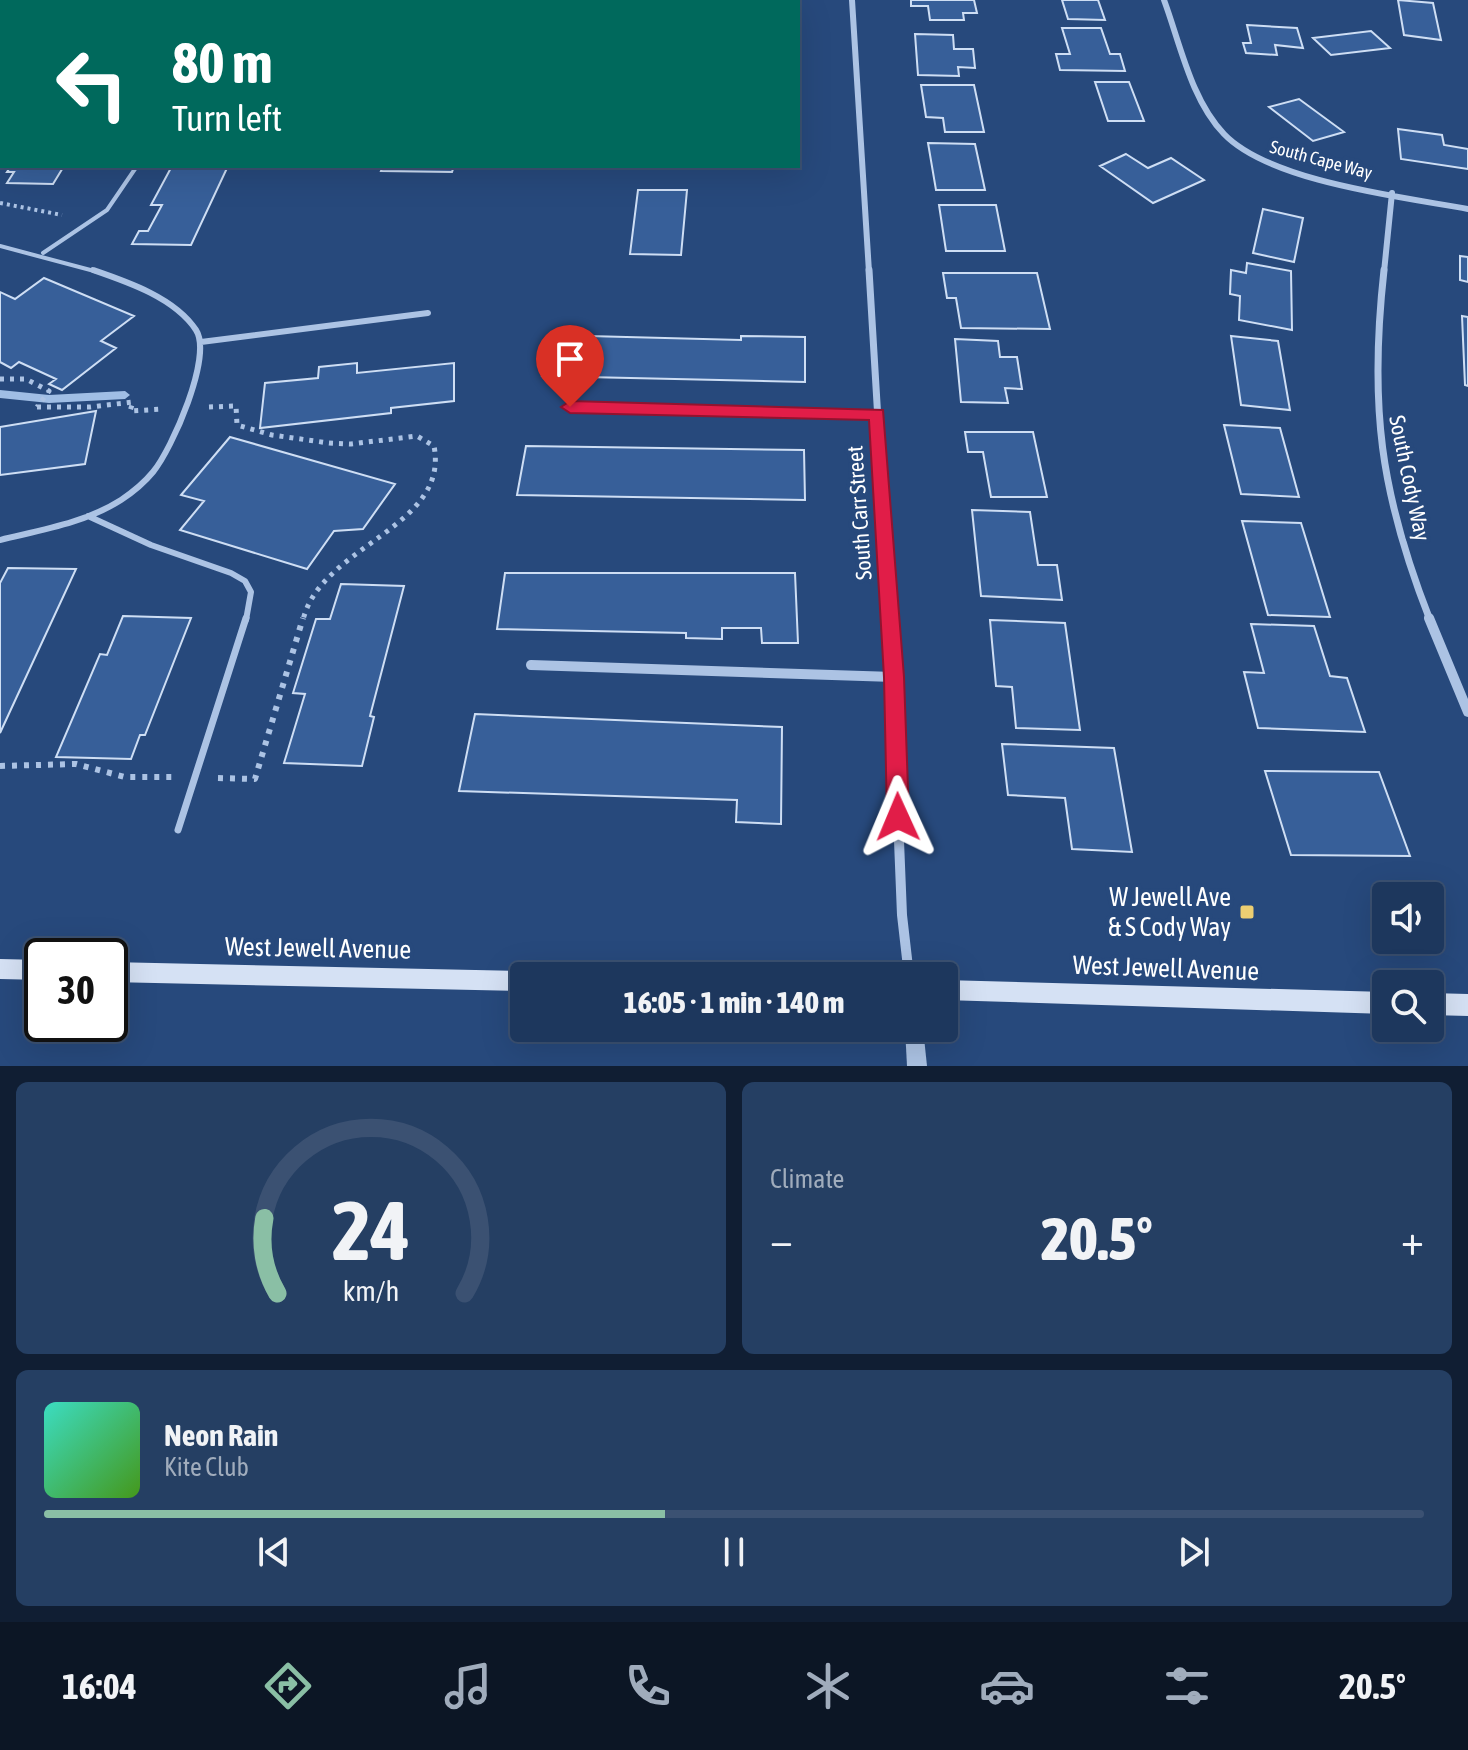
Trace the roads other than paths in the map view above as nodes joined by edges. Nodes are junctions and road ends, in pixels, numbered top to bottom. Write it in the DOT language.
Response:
graph roads {
  1 [pos="852,0"];
  2 [pos="1164,0"];
  3 [pos="136,168"];
  4 [pos="1392,193"];
  5 [pos="1468,209"];
  6 [pos="0,246"];
  7 [pos="43,253"];
  8 [pos="428,313"];
  9 [pos="201,342"];
  10 [pos="570,407"];
  11 [pos="877,414"];
  12 [pos="88,516"];
  13 [pos="0,540"];
  14 [pos="531,665"];
  15 [pos="894,677"];
  16 [pos="1468,712"];
  17 [pos="178,830"];
  18 [pos="908,962"];
  19 [pos="0,969"];
  20 [pos="24,970"];
  21 [pos="128,972"];
  22 [pos="510,981"];
  23 [pos="958,990"];
  24 [pos="1372,1003"];
  25 [pos="1444,1004"];
  26 [pos="1468,1005"];
  27 [pos="915,1042"];
  28 [pos="917,1066"];
  1 -- 11 [label="street, South Carr Street"];
  2 -- 4 [label="street, South Cape Way"];
  3 -- 7 [label="lane"];
  4 -- 5 [label="street, South Cape Way"];
  4 -- 16 [label="street, South Cody Way"];
  6 -- 7 [label="lane"];
  7 -- 9 [label="lane"];
  8 -- 9 [label="lane"];
  9 -- 12 [label="lane"];
  10 -- 11 [label="street"];
  11 -- 15 [label="street, South Carr Street"];
  12 -- 13 [label="lane"];
  12 -- 17 [label="lane"];
  14 -- 15 [label="street"];
  15 -- 18 [label="street, South Carr Street"];
  19 -- 20 [label="main road"];
  21 -- 22 [label="main road, West Jewell Avenue"];
  23 -- 24 [label="main road, West Jewell Avenue"];
  25 -- 26 [label="main road"];
  27 -- 28 [label="street"];
}
